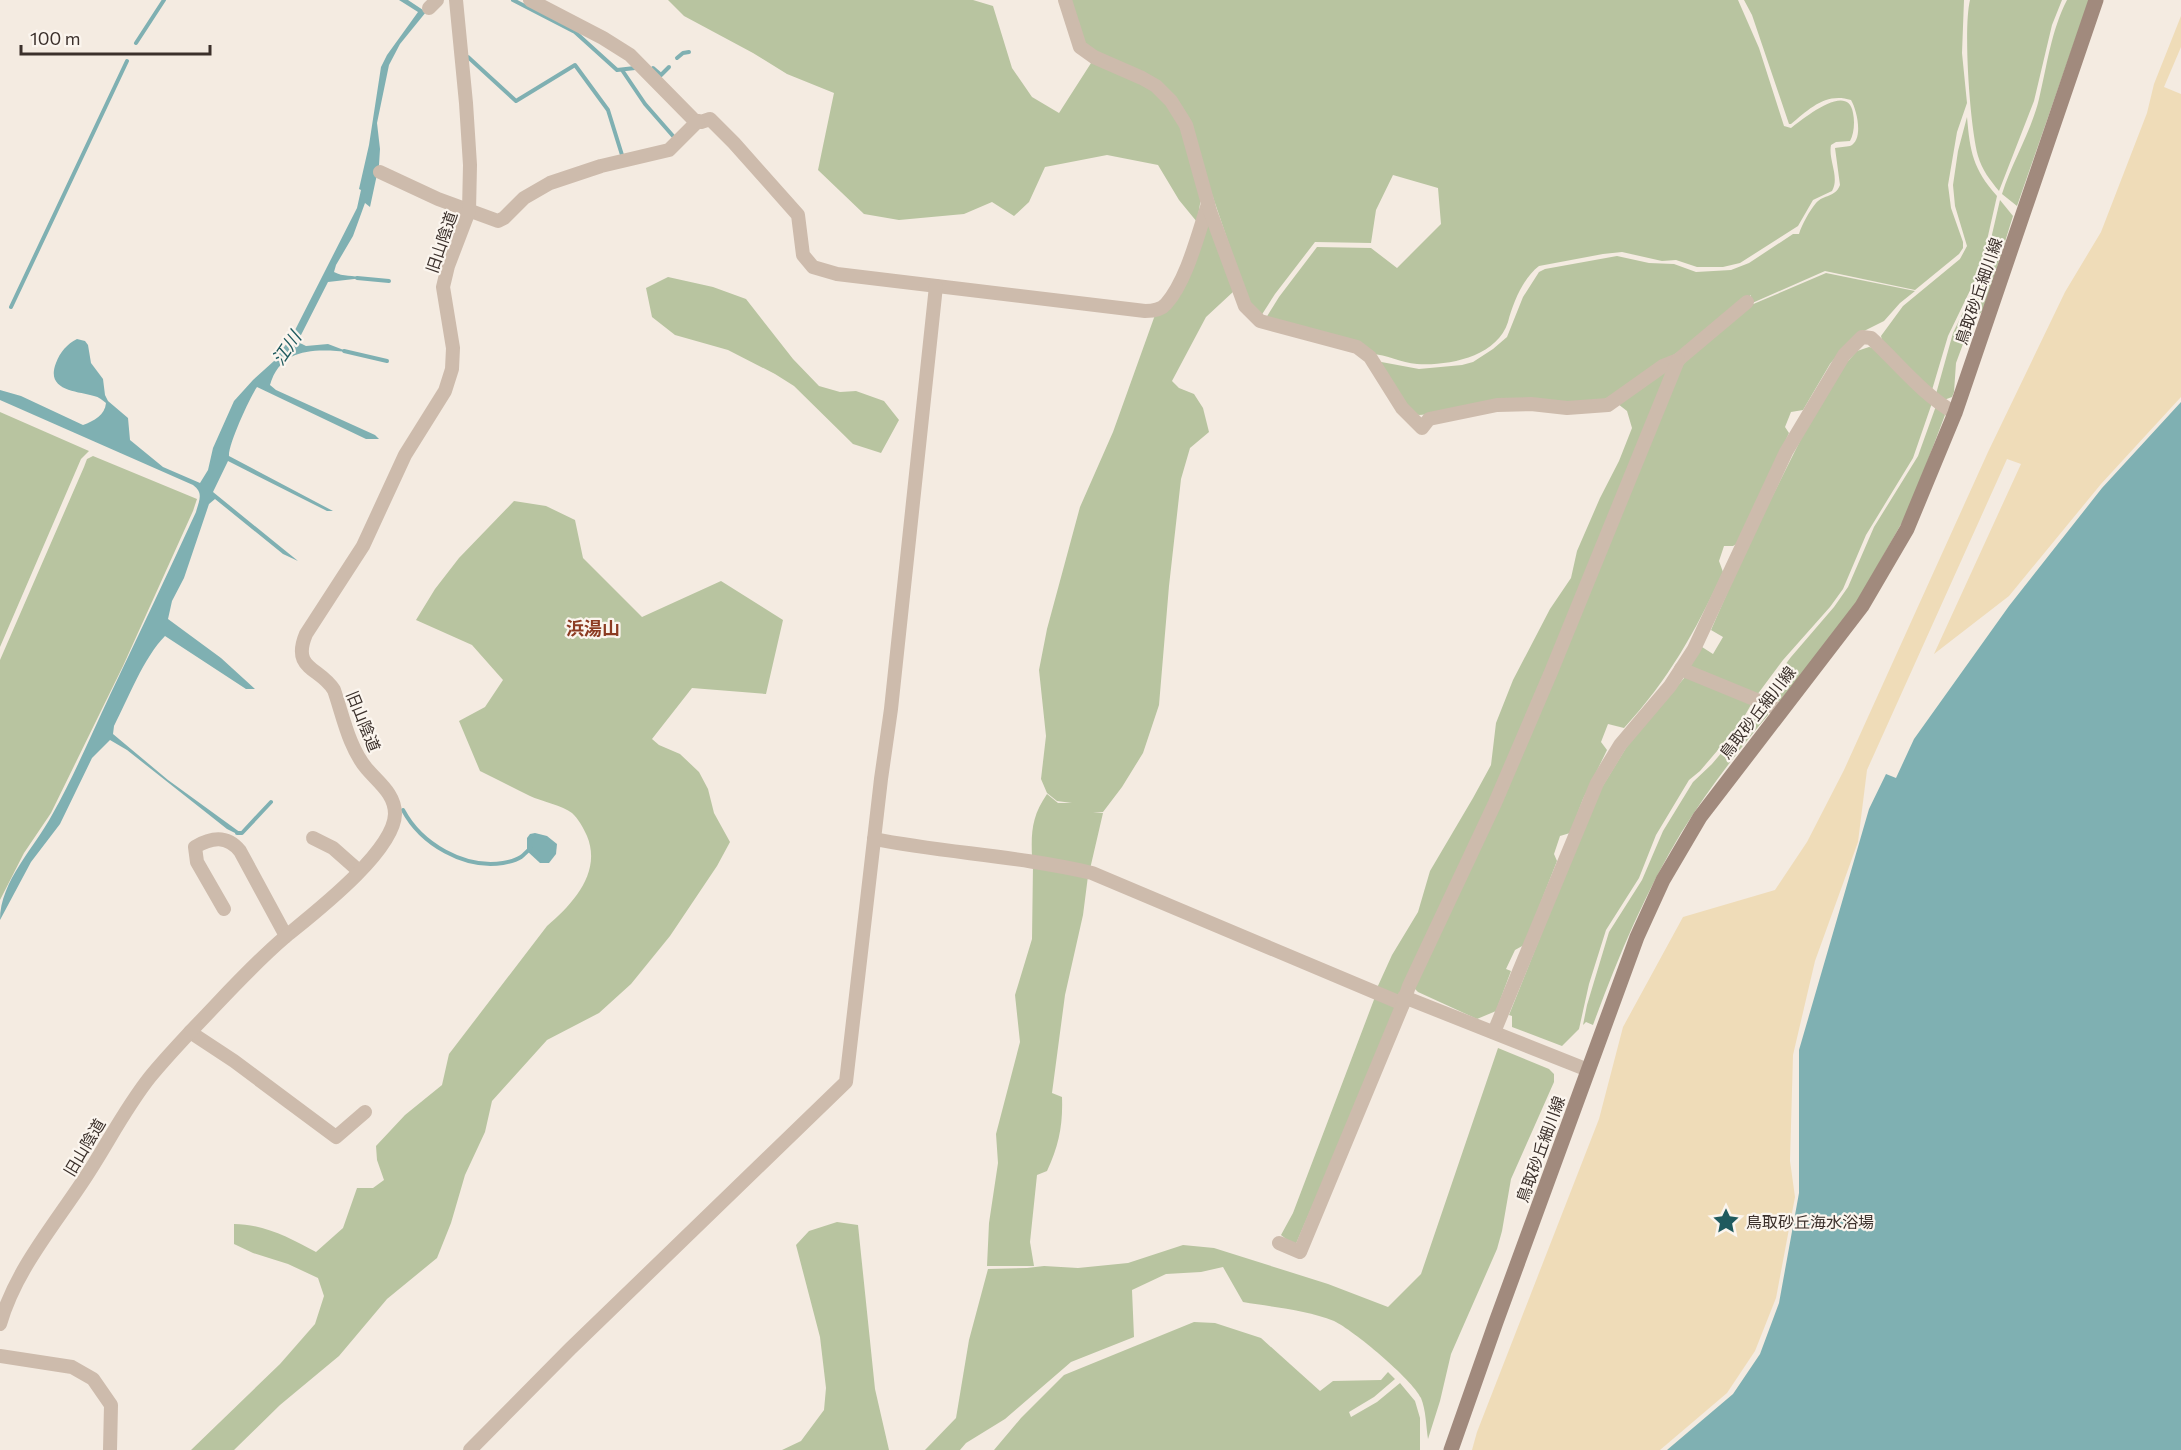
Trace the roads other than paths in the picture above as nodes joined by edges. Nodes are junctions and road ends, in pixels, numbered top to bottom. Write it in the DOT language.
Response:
graph roads {
  1 [pos="456,0"];
  2 [pos="530,0"];
  3 [pos="1065,0"];
  4 [pos="2096,0"];
  5 [pos="698,121"];
  6 [pos="380,172"];
  7 [pos="1208,204"];
  8 [pos="470,212"];
  9 [pos="936,286"];
  10 [pos="1747,302"];
  11 [pos="1678,360"];
  12 [pos="1956,413"];
  13 [pos="1680,669"];
  14 [pos="1781,710"];
  15 [pos="313,838"];
  16 [pos="874,839"];
  17 [pos="359,871"];
  18 [pos="224,909"];
  19 [pos="286,936"];
  20 [pos="1404,1000"];
  21 [pos="190,1032"];
  22 [pos="1494,1032"];
  23 [pos="1588,1070"];
  24 [pos="365,1112"];
  25 [pos="1279,1243"];
  26 [pos="0,1324"];
  27 [pos="0,1356"];
  28 [pos="478,1447"];
  29 [pos="110,1450"];
  30 [pos="1451,1450"];
  1 -- 8 [label="street, 旧山陰道"];
  2 -- 5 [label="street"];
  3 -- 7 [label="street"];
  4 -- 12 [label="main road, 鳥取砂丘細川線"];
  5 -- 8 [label="street"];
  5 -- 9 [label="street"];
  6 -- 8 [label="street"];
  7 -- 9 [label="street"];
  7 -- 11 [label="street"];
  8 -- 17 [label="street, 旧山陰道"];
  9 -- 16 [label="street"];
  10 -- 11 [label="street"];
  11 -- 20 [label="street"];
  12 -- 13 [label="street"];
  12 -- 14 [label="main road, 鳥取砂丘細川線"];
  13 -- 14 [label="street"];
  13 -- 22 [label="street"];
  14 -- 23 [label="main road, 鳥取砂丘細川線"];
  15 -- 17 [label="street"];
  16 -- 20 [label="street"];
  16 -- 28 [label="street"];
  17 -- 19 [label="street, 旧山陰道"];
  18 -- 19 [label="street"];
  19 -- 21 [label="street, 旧山陰道"];
  20 -- 22 [label="street"];
  20 -- 25 [label="street"];
  21 -- 24 [label="street"];
  21 -- 26 [label="street, 旧山陰道"];
  22 -- 23 [label="street"];
  23 -- 30 [label="main road, 鳥取砂丘細川線"];
  27 -- 29 [label="street"];
}
